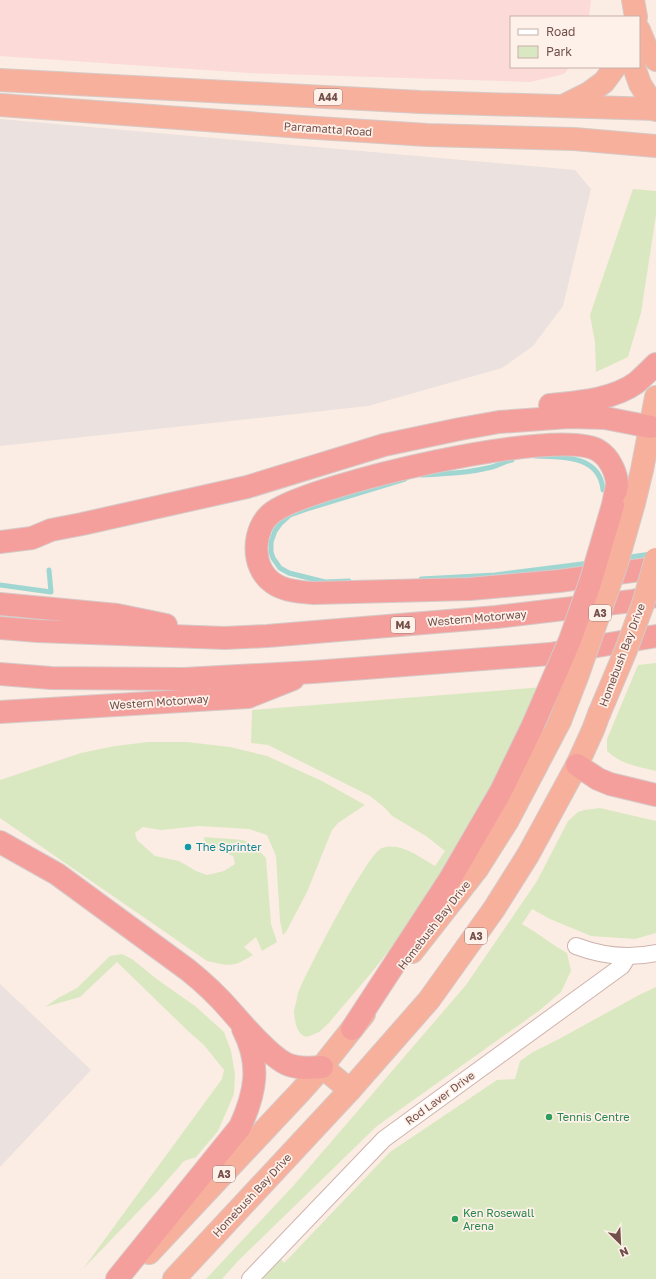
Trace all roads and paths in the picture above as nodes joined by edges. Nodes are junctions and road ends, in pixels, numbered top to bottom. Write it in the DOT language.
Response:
graph roads {
  1 [pos="622,0"];
  2 [pos="633,0"];
  3 [pos="623,16"];
  4 [pos="636,16"];
  5 [pos="640,32"];
  6 [pos="656,60"];
  7 [pos="614,68"];
  8 [pos="634,68"];
  9 [pos="0,80"];
  10 [pos="0,105"];
  11 [pos="564,106"];
  12 [pos="655,109"];
  13 [pos="656,146"];
  14 [pos="656,364"];
  15 [pos="656,398"];
  16 [pos="653,428"];
  17 [pos="415,438"];
  18 [pos="623,504"];
  19 [pos="51,530"];
  20 [pos="0,531"];
  21 [pos="0,542"];
  22 [pos="656,559"];
  23 [pos="656,568"];
  24 [pos="656,596"];
  25 [pos="0,604"];
  26 [pos="0,628"];
  27 [pos="656,636"];
  28 [pos="225,638"];
  29 [pos="313,672"];
  30 [pos="0,674"];
  31 [pos="0,712"];
  32 [pos="560,721"];
  33 [pos="577,765"];
  34 [pos="656,795"];
  35 [pos="0,826"];
  36 [pos="0,842"];
  37 [pos="56,874"];
  38 [pos="576,946"];
  39 [pos="656,953"];
  40 [pos="628,956"];
  41 [pos="236,1018"];
  42 [pos="352,1029"];
  43 [pos="322,1067"];
  44 [pos="350,1090"];
  45 [pos="117,1279"];
  46 [pos="125,1279"];
  47 [pos="174,1279"];
  48 [pos="250,1279"];
  1 -- 3 [label="highway"];
  2 -- 4 [label="highway"];
  5 -- 6 [label="highway"];
  7 -- 11 [label="highway"];
  8 -- 12 [label="highway"];
  9 -- 11 [label="highway, A44"];
  10 -- 13 [label="highway, Parramatta Road"];
  11 -- 12 [label="highway, A44"];
  14 -- 17 [label="highway"];
  15 -- 16 [label="highway, A3"];
  16 -- 17 [label="highway"];
  16 -- 18 [label="highway, A3"];
  17 -- 19 [label="highway"];
  18 -- 23 [label="highway"];
  18 -- 32 [label="highway, Homebush Bay Drive / A3, bridge"];
  18 -- 42 [label="highway, bridge"];
  19 -- 20 [label="highway"];
  19 -- 21 [label="highway"];
  22 -- 33 [label="highway, Homebush Bay Drive / A3, bridge"];
  24 -- 28 [label="highway, Western Motorway / M4"];
  25 -- 28 [label="highway, Western Motorway / M4"];
  26 -- 28 [label="highway, Western Motorway / M4"];
  27 -- 29 [label="highway, Western Motorway"];
  29 -- 30 [label="highway, Western Motorway"];
  29 -- 31 [label="highway, Western Motorway"];
  32 -- 33 [label="highway"];
  32 -- 42 [label="highway, Homebush Bay Drive / A3"];
  33 -- 34 [label="highway"];
  33 -- 44 [label="highway, Homebush Bay Drive / A3"];
  35 -- 37 [label="highway"];
  36 -- 37 [label="highway"];
  37 -- 41 [label="highway"];
  38 -- 40 [label="street"];
  39 -- 40 [label="street"];
  40 -- 48 [label="street, Rod Laver Drive"];
  41 -- 43 [label="highway"];
  41 -- 45 [label="highway"];
  42 -- 43 [label="highway, Homebush Bay Drive / A3"];
  43 -- 44 [label="highway"];
  43 -- 46 [label="highway, Homebush Bay Drive / A3"];
  44 -- 47 [label="highway, Homebush Bay Drive / A3"];
}
